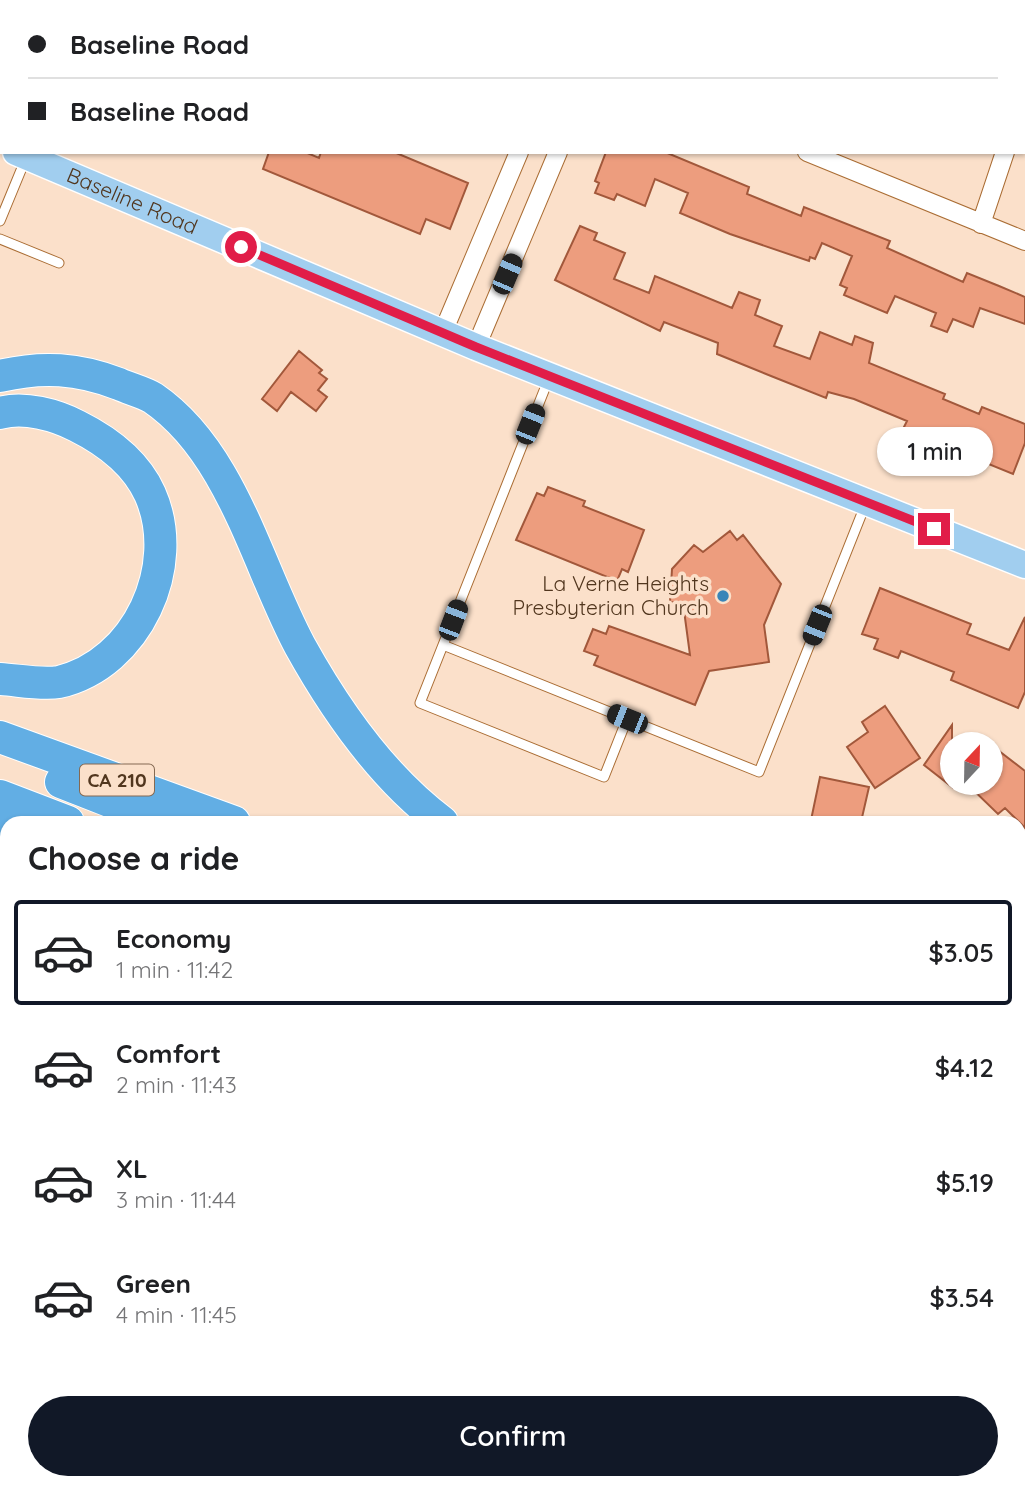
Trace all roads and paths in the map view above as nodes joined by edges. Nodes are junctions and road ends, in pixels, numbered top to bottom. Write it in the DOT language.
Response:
graph roads {
  1 [pos="21,154"];
  2 [pos="518,154"];
  3 [pos="557,154"];
  4 [pos="812,154"];
  5 [pos="1004,154"];
  6 [pos="0,221"];
  7 [pos="981,223"];
  8 [pos="0,239"];
  9 [pos="1025,241"];
  10 [pos="59,263"];
  11 [pos="443,332"];
  12 [pos="476,347"];
  13 [pos="550,375"];
  14 [pos="0,376"];
  15 [pos="0,413"];
  16 [pos="866,502"];
  17 [pos="1025,565"];
  18 [pos="443,645"];
  19 [pos="0,679"];
  20 [pos="627,719"];
  21 [pos="0,737"];
  22 [pos="0,758"];
  23 [pos="0,796"];
  24 [pos="52,816"];
  25 [pos="148,816"];
  26 [pos="217,816"];
  27 [pos="435,816"];
  1 -- 6 [label="lane"];
  1 -- 11 [label="main road, Baseline Road"];
  2 -- 11 [label="street"];
  3 -- 12 [label="street"];
  4 -- 7 [label="street"];
  5 -- 7 [label="street"];
  7 -- 9 [label="street"];
  8 -- 10 [label="lane"];
  11 -- 12 [label="main road, Baseline Road"];
  12 -- 13 [label="main road, Baseline Road"];
  13 -- 16 [label="main road, Baseline Road"];
  13 -- 18 [label="lane"];
  14 -- 27 [label="highway"];
  15 -- 19 [label="highway"];
  16 -- 17 [label="main road, Baseline Road"];
  16 -- 20 [label="lane"];
  18 -- 20 [label="lane"];
  18 -- 20 [label="lane"];
  21 -- 26 [label="highway, CA 210"];
  22 -- 25 [label="highway"];
  23 -- 24 [label="highway"];
}
